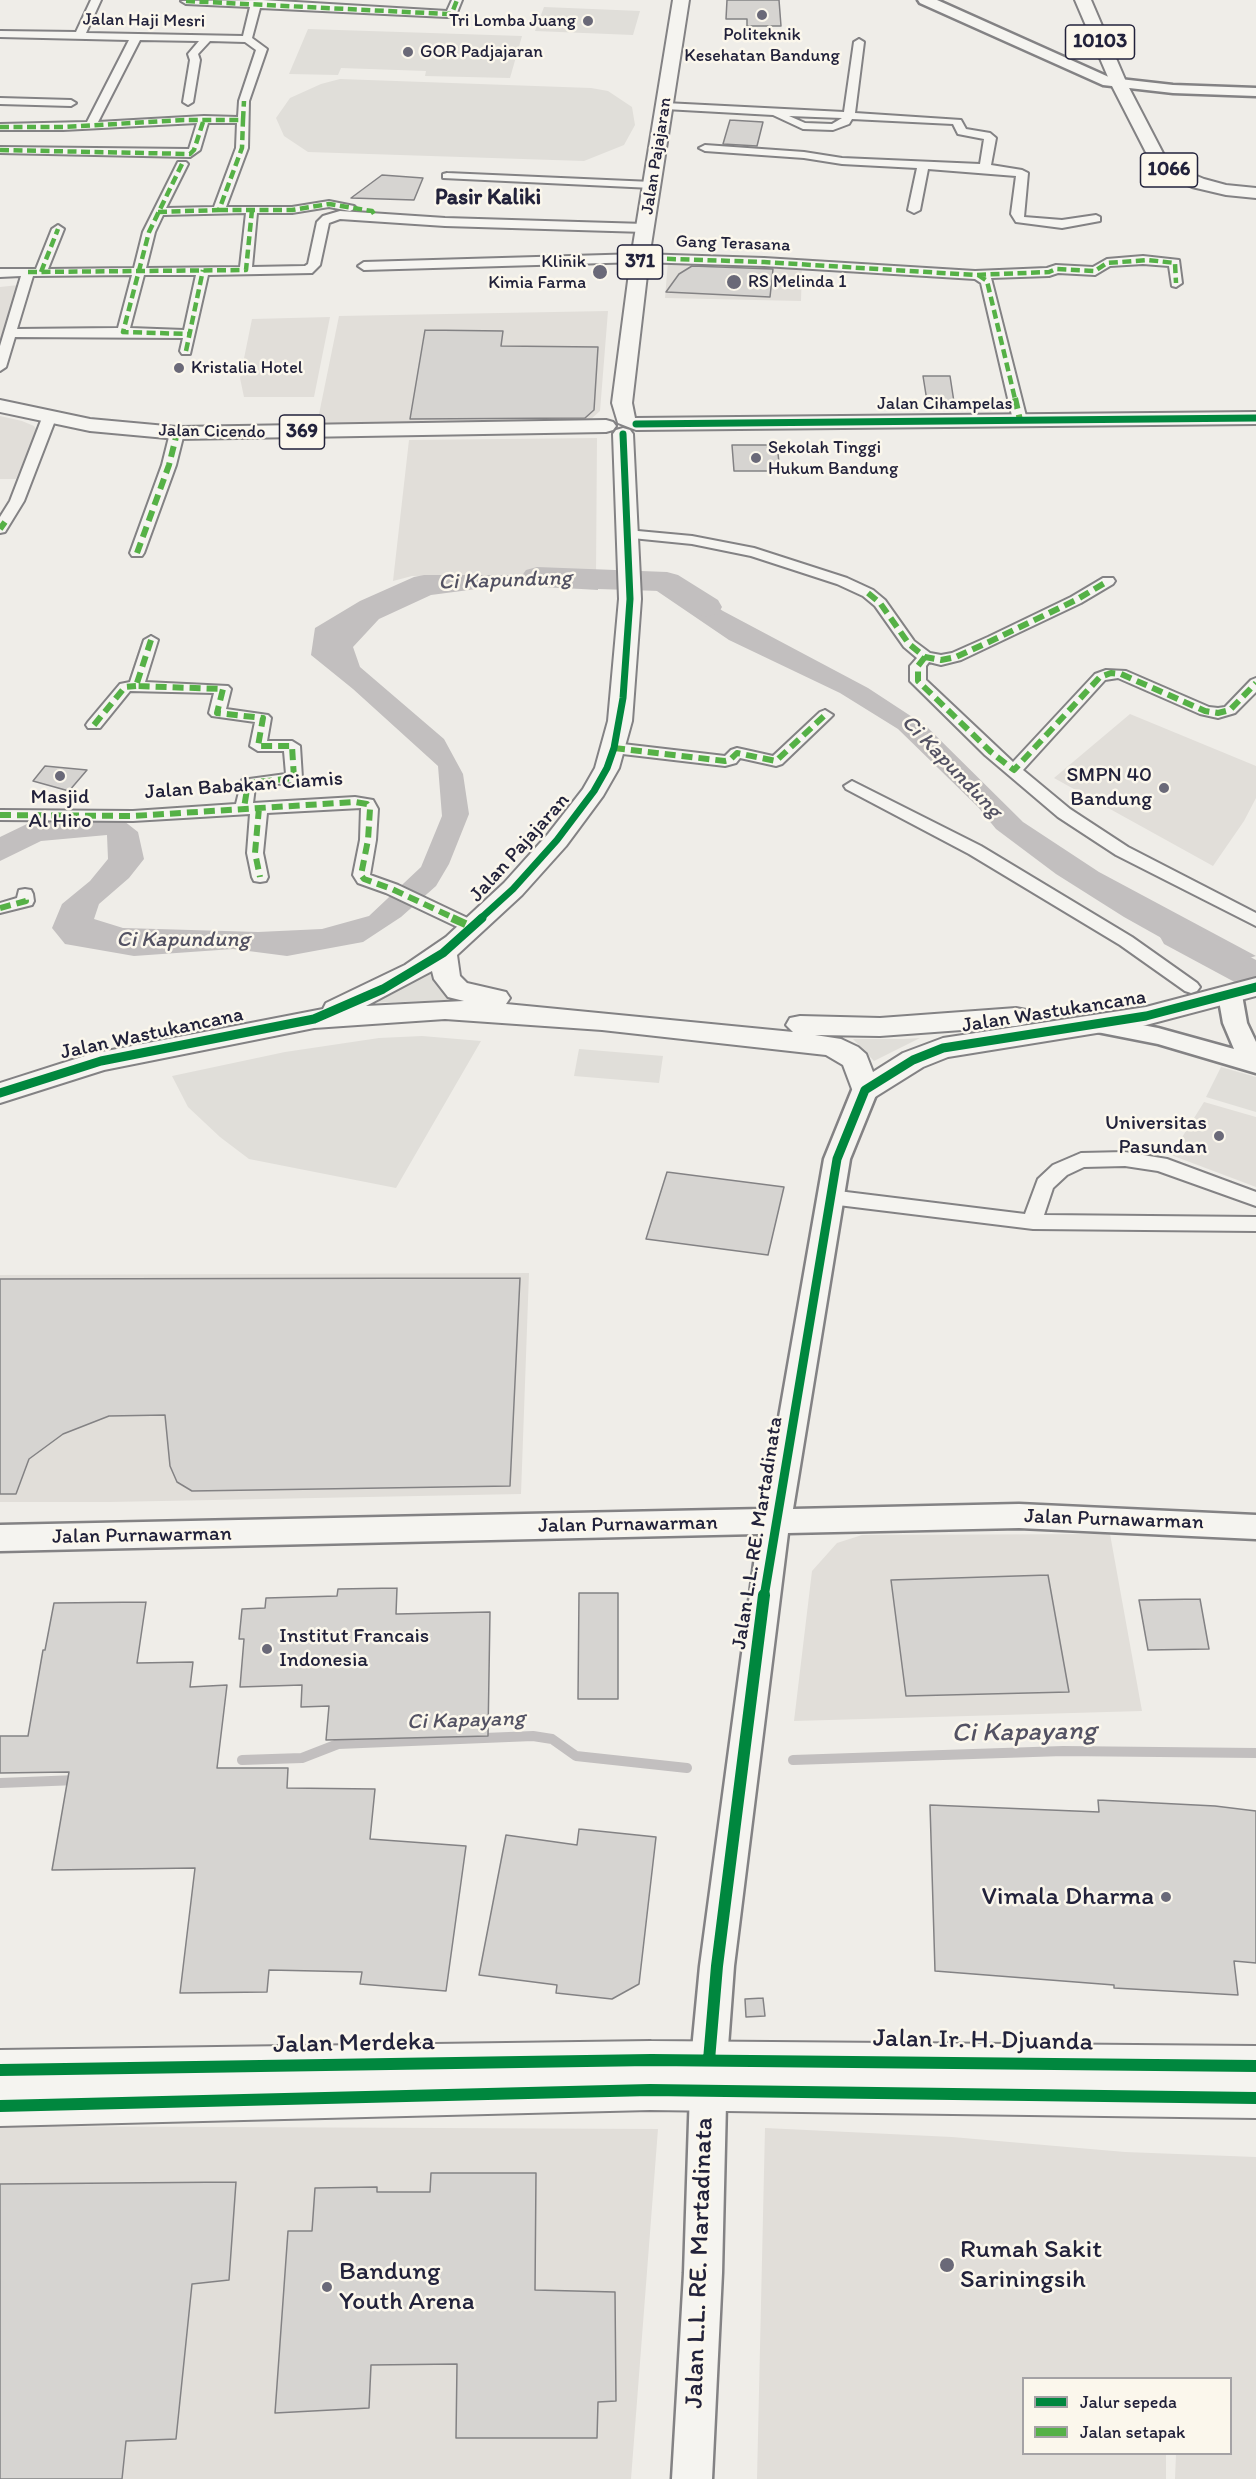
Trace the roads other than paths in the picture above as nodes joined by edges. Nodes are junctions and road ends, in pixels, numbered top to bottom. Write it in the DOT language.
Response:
graph roads {
  1 [pos="96,0"];
  2 [pos="458,0"];
  3 [pos="681,0"];
  4 [pos="925,0"];
  5 [pos="1083,0"];
  6 [pos="186,1"];
  7 [pos="256,2"];
  8 [pos="353,4"];
  9 [pos="0,34"];
  10 [pos="79,36"];
  11 [pos="136,37"];
  12 [pos="207,39"];
  13 [pos="248,39"];
  14 [pos="859,42"];
  15 [pos="1112,66"];
  16 [pos="1072,68"];
  17 [pos="1119,84"];
  18 [pos="1173,89"];
  19 [pos="1256,92"];
  20 [pos="1127,100"];
  21 [pos="0,101"];
  22 [pos="188,102"];
  23 [pos="71,103"];
  24 [pos="665,105"];
  25 [pos="771,110"];
  26 [pos="849,115"];
  27 [pos="204,119"];
  28 [pos="243,120"];
  29 [pos="92,122"];
  30 [pos="0,127"];
  31 [pos="789,139"];
  32 [pos="830,142"];
  33 [pos="705,148"];
  34 [pos="0,150"];
  35 [pos="182,164"];
  36 [pos="923,165"];
  37 [pos="985,168"];
  38 [pos="447,176"];
  39 [pos="652,185"];
  40 [pos="1254,200"];
  41 [pos="219,210"];
  42 [pos="252,210"];
  43 [pos="914,210"];
  44 [pos="158,212"];
  45 [pos="376,217"];
  46 [pos="1096,219"];
  47 [pos="645,228"];
  48 [pos="58,229"];
  49 [pos="640,258"];
  50 [pos="364,266"];
  51 [pos="203,270"];
  52 [pos="246,270"];
  53 [pos="138,271"];
  54 [pos="34,272"];
  55 [pos="0,273"];
  56 [pos="983,278"];
  57 [pos="1176,283"];
  58 [pos="123,332"];
  59 [pos="10,333"];
  60 [pos="189,333"];
  61 [pos="186,351"];
  62 [pos="0,367"];
  63 [pos="0,406"];
  64 [pos="49,417"];
  65 [pos="1255,418"];
  66 [pos="1020,420"];
  67 [pos="623,426"];
  68 [pos="177,433"];
  69 [pos="0,529"];
  70 [pos="627,534"];
  71 [pos="137,553"];
  72 [pos="1108,581"];
  73 [pos="151,640"];
  74 [pos="925,657"];
  75 [pos="1256,683"];
  76 [pos="136,686"];
  77 [pos="825,715"];
  78 [pos="94,725"];
  79 [pos="614,748"];
  80 [pos="1014,770"];
  81 [pos="852,786"];
  82 [pos="252,808"];
  83 [pos="0,815"];
  84 [pos="260,877"];
  85 [pos="25,894"];
  86 [pos="0,909"];
  87 [pos="1256,920"];
  88 [pos="472,927"];
  89 [pos="443,953"];
  90 [pos="1256,967"];
  91 [pos="1191,987"];
  92 [pos="1235,989"];
  93 [pos="314,1018"];
  94 [pos="1101,1025"];
  95 [pos="1024,1026"];
  96 [pos="1256,1061"];
  97 [pos="865,1090"];
  98 [pos="0,1093"];
  99 [pos="830,1197"];
  100 [pos="1256,1199"];
  101 [pos="1033,1222"];
  102 [pos="1256,1224"];
  103 [pos="775,1521"];
  104 [pos="1256,1527"];
  105 [pos="0,1538"];
  106 [pos="1256,2066"];
  107 [pos="0,2070"];
  108 [pos="708,2076"];
  109 [pos="1256,2098"];
  110 [pos="0,2106"];
  111 [pos="692,2479"];
  1 -- 10 [label="street"];
  2 -- 8 [label="street"];
  3 -- 24 [label="main road, Jalan Pajajaran / 371"];
  4 -- 16 [label="main road"];
  5 -- 15 [label="main road, 10103"];
  6 -- 7 [label="street"];
  7 -- 8 [label="street"];
  7 -- 13 [label="street"];
  9 -- 10 [label="street, Jalan Haji Mesri"];
  10 -- 11 [label="street, Jalan Haji Mesri"];
  11 -- 12 [label="street, Jalan Haji Mesri"];
  11 -- 29 [label="street"];
  12 -- 13 [label="street, Jalan Haji Mesri"];
  12 -- 22 [label="street"];
  13 -- 28 [label="street"];
  14 -- 26 [label="street"];
  15 -- 16 [label="main road"];
  15 -- 17 [label="main road, 10103"];
  16 -- 17 [label="main road"];
  17 -- 18 [label="main road"];
  17 -- 20 [label="main road, 1066"];
  18 -- 19 [label="main road"];
  18 -- 20 [label="main road"];
  20 -- 40 [label="main road, 1066"];
  21 -- 23 [label="street"];
  24 -- 25 [label="street"];
  24 -- 39 [label="main road, Jalan Pajajaran / 371"];
  25 -- 26 [label="street"];
  25 -- 31 [label="street"];
  26 -- 32 [label="street"];
  26 -- 37 [label="street"];
  27 -- 28 [label="street"];
  27 -- 30 [label="street"];
  27 -- 34 [label="street"];
  28 -- 41 [label="street"];
  31 -- 32 [label="street"];
  31 -- 32 [label="street"];
  31 -- 33 [label="street"];
  32 -- 36 [label="street"];
  35 -- 44 [label="street"];
  36 -- 37 [label="street"];
  36 -- 43 [label="street"];
  37 -- 46 [label="street"];
  38 -- 39 [label="street"];
  39 -- 47 [label="main road, Jalan Pajajaran / 371"];
  41 -- 42 [label="street"];
  41 -- 44 [label="street"];
  42 -- 45 [label="street"];
  42 -- 52 [label="street"];
  44 -- 53 [label="street"];
  45 -- 47 [label="street"];
  45 -- 52 [label="street"];
  47 -- 49 [label="main road, Jalan Pajajaran / 371"];
  48 -- 54 [label="street"];
  49 -- 50 [label="street, Gang Terasana"];
  49 -- 56 [label="street, Gang Terasana"];
  49 -- 67 [label="main road, Jalan Pajajaran / 371"];
  51 -- 52 [label="street"];
  51 -- 53 [label="street"];
  51 -- 60 [label="street"];
  53 -- 54 [label="street"];
  53 -- 58 [label="street"];
  54 -- 55 [label="street"];
  54 -- 59 [label="street"];
  56 -- 57 [label="street, Gang Terasana"];
  56 -- 66 [label="street"];
  58 -- 59 [label="street"];
  58 -- 60 [label="street"];
  59 -- 62 [label="street"];
  60 -- 61 [label="street"];
  63 -- 64 [label="main road, Jalan Cicendo / 369"];
  64 -- 68 [label="main road, Jalan Cicendo / 369"];
  64 -- 69 [label="street"];
  65 -- 66 [label="main road, Jalan Cihampelas"];
  66 -- 67 [label="main road, Jalan Cihampelas"];
  67 -- 68 [label="main road, Jalan Cicendo / 369"];
  67 -- 70 [label="main road, Jalan Pajajaran"];
  68 -- 71 [label="street"];
  70 -- 74 [label="street"];
  70 -- 79 [label="main road, Jalan Pajajaran"];
  72 -- 74 [label="street"];
  73 -- 76 [label="street"];
  74 -- 80 [label="street"];
  75 -- 80 [label="street"];
  76 -- 78 [label="street"];
  76 -- 82 [label="street"];
  77 -- 79 [label="street"];
  79 -- 88 [label="main road, Jalan Pajajaran"];
  80 -- 87 [label="street"];
  81 -- 91 [label="street"];
  82 -- 83 [label="street, Jalan Babakan Ciamis"];
  82 -- 84 [label="street"];
  82 -- 88 [label="street, Jalan Babakan Ciamis"];
  85 -- 86 [label="street"];
  88 -- 89 [label="main road, Jalan Pajajaran"];
  89 -- 93 [label="main road, Jalan Pajajaran"];
  89 -- 95 [label="main road, Jalan Wastukancana"];
  90 -- 92 [label="main road, Jalan Wastukancana"];
  91 -- 92 [label="main road, Jalan Wastukancana"];
  91 -- 95 [label="main road, Jalan Wastukancana"];
  92 -- 94 [label="main road, Jalan Wastukancana"];
  92 -- 96 [label="main road"];
  93 -- 97 [label="main road, Jalan Wastukancana"];
  93 -- 98 [label="main road, Jalan Wastukancana"];
  94 -- 95 [label="main road, Jalan Wastukancana"];
  94 -- 96 [label="main road"];
  95 -- 97 [label="main road, Jalan Wastukancana"];
  97 -- 99 [label="main road, Jalan L.L. RE. Martadinata"];
  99 -- 101 [label="street"];
  99 -- 103 [label="main road, Jalan L.L. RE. Martadinata"];
  100 -- 101 [label="street"];
  101 -- 102 [label="street"];
  103 -- 104 [label="main road, Jalan Purnawarman"];
  103 -- 105 [label="main road, Jalan Purnawarman"];
  103 -- 108 [label="main road, Jalan L.L. RE. Martadinata"];
  106 -- 108 [label="main road, Jalan Ir. H. Djuanda"];
  107 -- 108 [label="main road, Jalan Merdeka"];
  108 -- 109 [label="main road"];
  108 -- 110 [label="main road"];
  108 -- 111 [label="main road, Jalan L.L. RE. Martadinata"];
}
